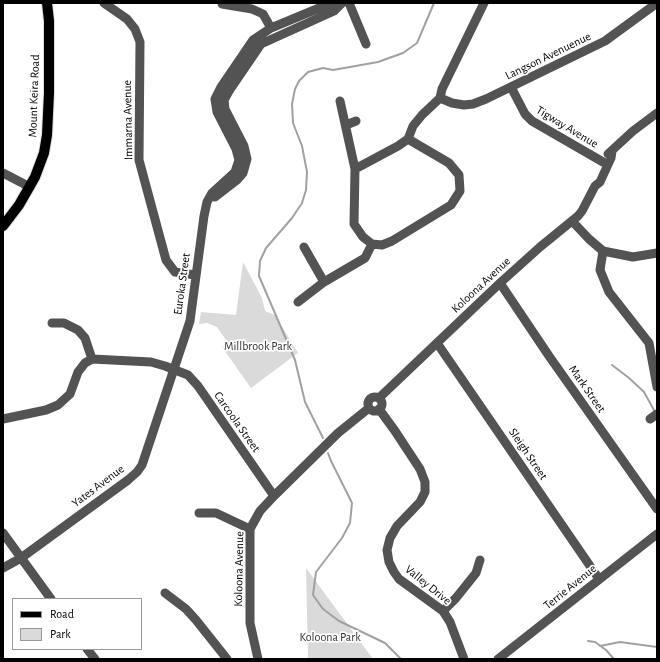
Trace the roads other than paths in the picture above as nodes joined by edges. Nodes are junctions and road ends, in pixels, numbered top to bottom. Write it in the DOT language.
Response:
graph roads {
  1 [pos="47,3"];
  2 [pos="104,3"];
  3 [pos="331,3"];
  4 [pos="342,3"];
  5 [pos="349,3"];
  6 [pos="484,3"];
  7 [pos="222,4"];
  8 [pos="657,4"];
  9 [pos="271,28"];
  10 [pos="366,44"];
  11 [pos="511,87"];
  12 [pos="440,98"];
  13 [pos="340,101"];
  14 [pos="657,113"];
  15 [pos="356,121"];
  16 [pos="346,125"];
  17 [pos="408,139"];
  18 [pos="612,151"];
  19 [pos="603,162"];
  20 [pos="355,169"];
  21 [pos="3,173"];
  22 [pos="594,186"];
  23 [pos="30,187"];
  24 [pos="207,202"];
  25 [pos="572,221"];
  26 [pos="3,226"];
  27 [pos="372,244"];
  28 [pos="304,247"];
  29 [pos="603,251"];
  30 [pos="657,253"];
  31 [pos="195,275"];
  32 [pos="324,282"];
  33 [pos="500,282"];
  34 [pos="298,302"];
  35 [pos="52,323"];
  36 [pos="437,342"];
  37 [pos="92,359"];
  38 [pos="174,369"];
  39 [pos="657,387"];
  40 [pos="379,398"];
  41 [pos="369,408"];
  42 [pos="379,409"];
  43 [pos="3,419"];
  44 [pos="274,496"];
  45 [pos="657,509"];
  46 [pos="199,513"];
  47 [pos="250,529"];
  48 [pos="3,533"];
  49 [pos="657,534"];
  50 [pos="21,558"];
  51 [pos="480,560"];
  52 [pos="3,568"];
  53 [pos="599,579"];
  54 [pos="165,593"];
  55 [pos="50,598"];
  56 [pos="443,611"];
  57 [pos="89,650"];
  58 [pos="95,659"];
  59 [pos="227,659"];
  60 [pos="258,659"];
  61 [pos="464,659"];
  62 [pos="498,659"];
  1 -- 23 [label="main road, Mount Keira Road"];
  2 -- 31 [label="street, Immarna Avenue"];
  3 -- 9 [label="street, Euroka Street"];
  4 -- 24 [label="street"];
  5 -- 10 [label="street"];
  6 -- 12 [label="street"];
  7 -- 9 [label="street"];
  8 -- 11 [label="street, Langson Avenuenue"];
  9 -- 24 [label="street, Euroka Street"];
  11 -- 12 [label="street, Langson Avenuenue"];
  11 -- 19 [label="street, Tigway Avenue"];
  12 -- 17 [label="street"];
  13 -- 16 [label="street"];
  14 -- 18 [label="street, Koloona Avenue"];
  15 -- 16 [label="street"];
  16 -- 20 [label="street"];
  17 -- 20 [label="street"];
  17 -- 27 [label="street"];
  18 -- 19 [label="street, Koloona Avenue"];
  18 -- 22 [label="street, Koloona Avenue"];
  19 -- 22 [label="street, Koloona Avenue"];
  20 -- 27 [label="street"];
  21 -- 23 [label="street"];
  22 -- 25 [label="street, Koloona Avenue"];
  23 -- 26 [label="main road, Mount Keira Road"];
  24 -- 31 [label="street, Euroka Street"];
  25 -- 29 [label="street"];
  25 -- 33 [label="street, Koloona Avenue"];
  27 -- 32 [label="street"];
  28 -- 32 [label="street"];
  29 -- 30 [label="street"];
  29 -- 39 [label="street"];
  31 -- 38 [label="street, Euroka Street"];
  32 -- 34 [label="street"];
  33 -- 36 [label="street, Koloona Avenue"];
  33 -- 45 [label="street, Mark Street"];
  35 -- 37 [label="street"];
  36 -- 40 [label="street, Koloona Avenue"];
  36 -- 53 [label="street, Sleigh Street"];
  37 -- 38 [label="street, Carcoola Street"];
  37 -- 43 [label="street"];
  38 -- 44 [label="street, Carcoola Street"];
  38 -- 50 [label="street, Yates Avenue"];
  40 -- 41 [label="street"];
  40 -- 42 [label="street"];
  41 -- 42 [label="street"];
  41 -- 44 [label="street, Koloona Avenue"];
  42 -- 56 [label="street, Valley Drive"];
  44 -- 47 [label="street, Koloona Avenue"];
  46 -- 47 [label="street"];
  47 -- 60 [label="street, Koloona Avenue"];
  48 -- 50 [label="street"];
  49 -- 53 [label="street, Terrie Avenue"];
  50 -- 52 [label="street, Yates Avenue"];
  50 -- 55 [label="street"];
  51 -- 56 [label="street"];
  53 -- 62 [label="street, Terrie Avenue"];
  54 -- 59 [label="street"];
  56 -- 61 [label="street, Valley Drive"];
  57 -- 58 [label="street"];
}
